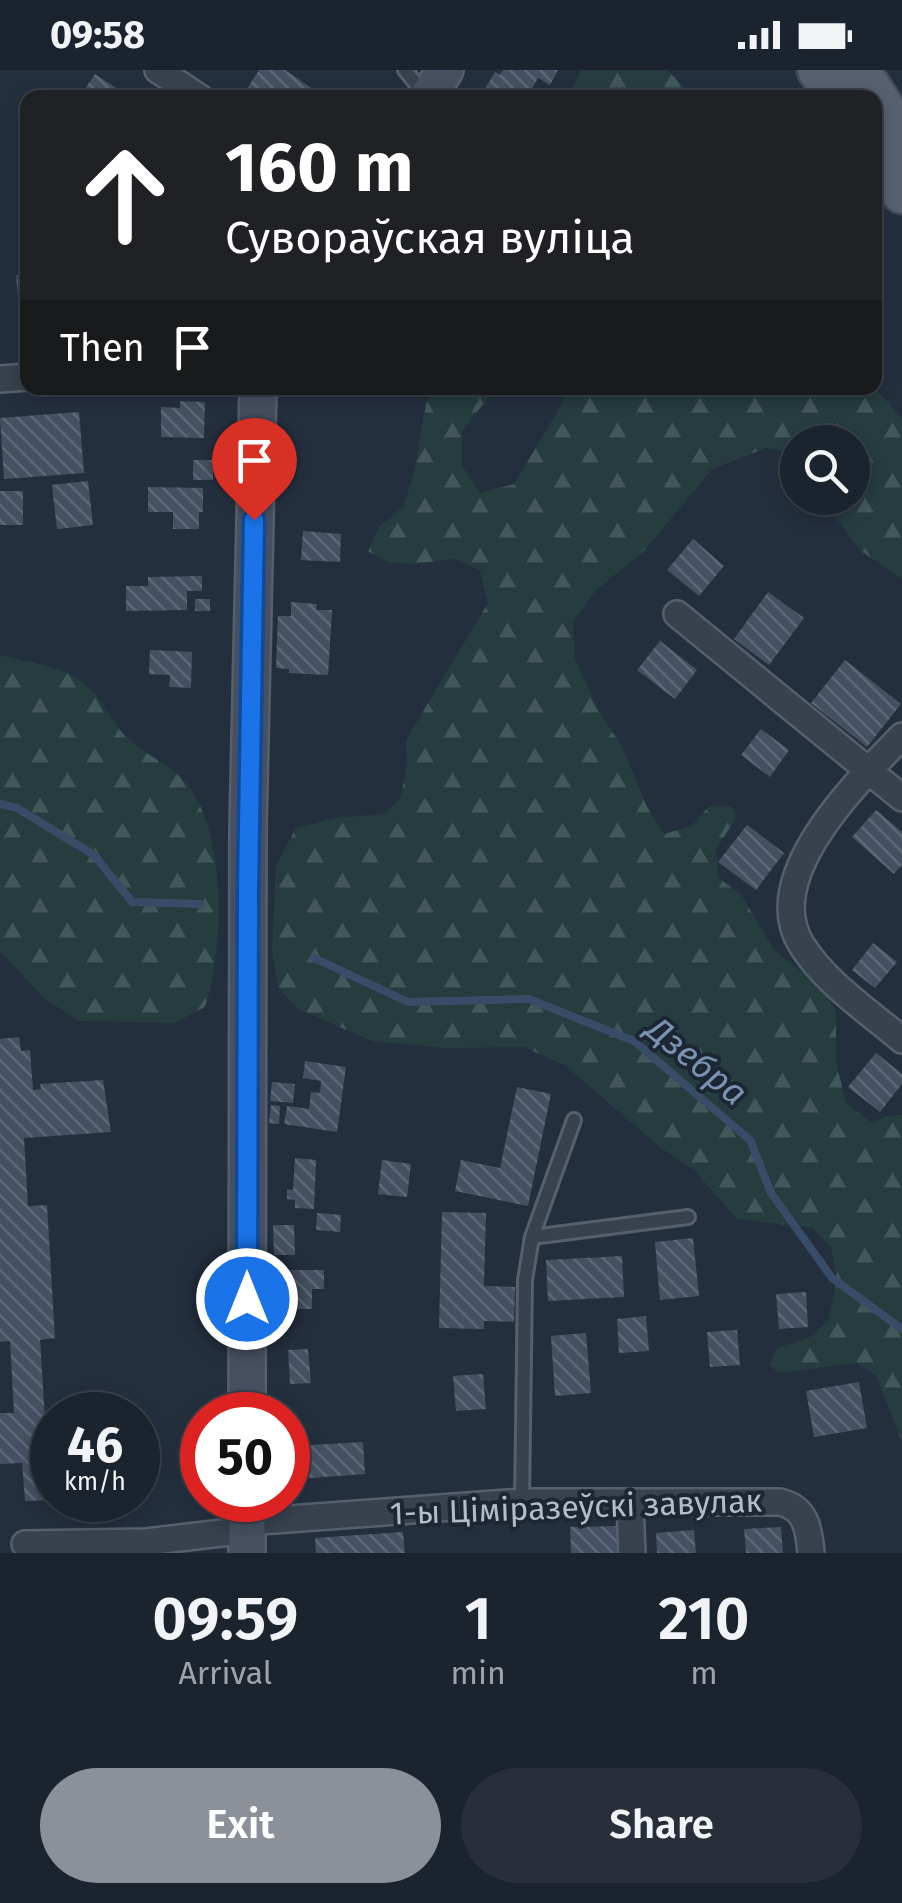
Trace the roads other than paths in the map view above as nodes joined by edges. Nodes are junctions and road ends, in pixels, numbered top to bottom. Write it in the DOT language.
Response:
graph roads {
  1 [pos="158,70"];
  2 [pos="445,70"];
  3 [pos="818,70"];
  4 [pos="416,83"];
  5 [pos="188,90"];
  6 [pos="834,90"];
  7 [pos="882,106"];
  8 [pos="902,136"];
  9 [pos="882,163"];
  10 [pos="902,193"];
  11 [pos="258,395"];
  12 [pos="677,614"];
  13 [pos="902,736"];
  14 [pos="868,770"];
  15 [pos="902,798"];
  16 [pos="902,1040"];
  17 [pos="574,1120"];
  18 [pos="688,1217"];
  19 [pos="532,1237"];
  20 [pos="246,1392"];
  21 [pos="522,1502"];
  22 [pos="630,1504"];
  23 [pos="247,1526"];
  24 [pos="24,1544"];
  25 [pos="632,1553"];
  26 [pos="812,1553"];
  1 -- 5 [label="street"];
  2 -- 4 [label="main road"];
  3 -- 6 [label="main road"];
  7 -- 8 [label="main road"];
  9 -- 10 [label="main road"];
  11 -- 20 [label="main road"];
  12 -- 14 [label="street"];
  13 -- 14 [label="street"];
  14 -- 15 [label="street"];
  14 -- 16 [label="street"];
  17 -- 19 [label="lane"];
  18 -- 19 [label="lane"];
  19 -- 21 [label="lane"];
  21 -- 22 [label="street, 1-ы Ціміразеўскі завулак"];
  21 -- 23 [label="street, 1-ы Ціміразеўскі завулак"];
  22 -- 25 [label="street"];
  22 -- 26 [label="street, 1-ы Ціміразеўскі завулак"];
  23 -- 24 [label="street, 1-ы Ціміразеўскі завулак"];
}
